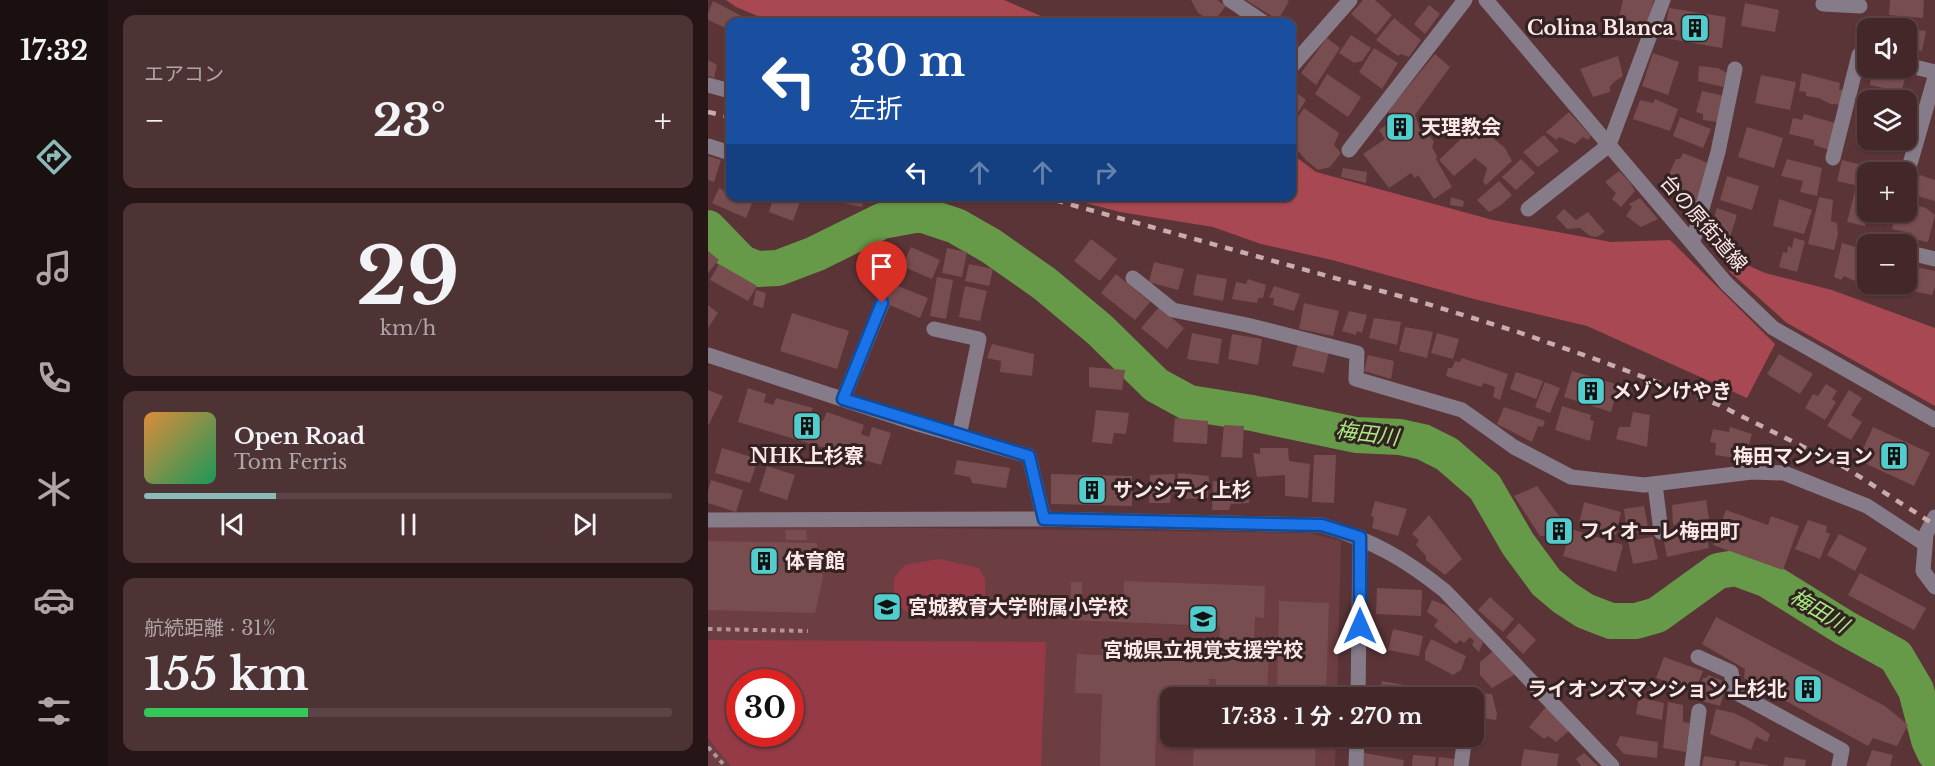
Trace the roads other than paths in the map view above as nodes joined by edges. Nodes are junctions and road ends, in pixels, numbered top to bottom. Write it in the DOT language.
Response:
graph roads {
  1 [pos="1230,0"];
  2 [pos="1350,0"];
  3 [pos="1465,0"];
  4 [pos="1486,0"];
  5 [pos="1663,0"];
  6 [pos="1843,2"];
  7 [pos="1823,4"];
  8 [pos="1860,6"];
  9 [pos="1257,18"];
  10 [pos="1298,47"];
  11 [pos="1857,63"];
  12 [pos="1917,68"];
  13 [pos="1735,69"];
  14 [pos="1935,72"];
  15 [pos="1935,77"];
  16 [pos="708,85"];
  17 [pos="726,89"];
  18 [pos="1609,144"];
  19 [pos="708,146"];
  20 [pos="1348,150"];
  21 [pos="726,152"];
  22 [pos="1833,158"];
  23 [pos="1911,162"];
  24 [pos="1528,209"];
  25 [pos="1693,241"];
  26 [pos="1917,255"];
  27 [pos="1935,259"];
  28 [pos="1133,278"];
  29 [pos="882,303"];
  30 [pos="934,329"];
  31 [pos="708,355"];
  32 [pos="843,399"];
  33 [pos="1935,420"];
  34 [pos="960,436"];
  35 [pos="1655,484"];
  36 [pos="1935,517"];
  37 [pos="1044,519"];
  38 [pos="708,520"];
  39 [pos="1661,532"];
  40 [pos="1360,537"];
  41 [pos="1925,544"];
  42 [pos="1935,587"];
  43 [pos="1698,657"];
  44 [pos="1358,687"];
  45 [pos="1699,711"];
  46 [pos="1357,747"];
  47 [pos="1464,747"];
  48 [pos="1356,766"];
  49 [pos="1461,766"];
  50 [pos="1612,766"];
  51 [pos="1692,766"];
  52 [pos="1839,766"];
  1 -- 9 [label="street"];
  2 -- 10 [label="street"];
  3 -- 20 [label="street"];
  4 -- 18 [label="street, 台の原街道線"];
  5 -- 18 [label="street"];
  6 -- 7 [label="street"];
  6 -- 8 [label="street"];
  11 -- 22 [label="street"];
  12 -- 14 [label="street"];
  13 -- 25 [label="street"];
  15 -- 23 [label="street"];
  16 -- 17 [label="street"];
  18 -- 24 [label="street"];
  18 -- 25 [label="street, 台の原街道線"];
  19 -- 21 [label="street"];
  25 -- 33 [label="street, 台の原街道線"];
  26 -- 27 [label="street"];
  28 -- 35 [label="street"];
  29 -- 32 [label="street"];
  30 -- 34 [label="street"];
  31 -- 32 [label="street"];
  32 -- 34 [label="street"];
  34 -- 37 [label="street"];
  35 -- 39 [label="street"];
  35 -- 41 [label="street"];
  36 -- 41 [label="street"];
  37 -- 38 [label="street"];
  37 -- 40 [label="street"];
  40 -- 44 [label="street"];
  40 -- 50 [label="street"];
  41 -- 42 [label="street"];
  43 -- 52 [label="street"];
  45 -- 51 [label="street"];
  46 -- 48 [label="street"];
  47 -- 49 [label="street"];
}
